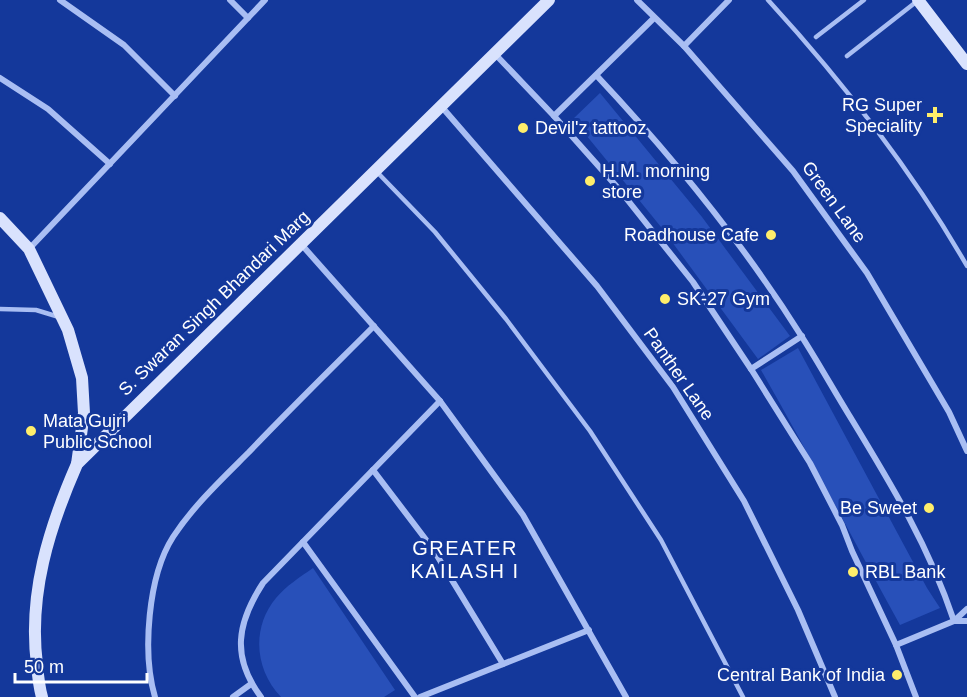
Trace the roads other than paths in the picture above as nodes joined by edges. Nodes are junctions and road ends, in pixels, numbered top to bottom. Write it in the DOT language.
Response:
graph roads {
  1 [pos="60,0"];
  2 [pos="230,0"];
  3 [pos="265,0"];
  4 [pos="549,0"];
  5 [pos="637,0"];
  6 [pos="729,0"];
  7 [pos="768,0"];
  8 [pos="864,0"];
  9 [pos="918,0"];
  10 [pos="248,18"];
  11 [pos="654,18"];
  12 [pos="816,37"];
  13 [pos="684,46"];
  14 [pos="494,54"];
  15 [pos="848,56"];
  16 [pos="967,64"];
  17 [pos="597,76"];
  18 [pos="0,78"];
  19 [pos="175,96"];
  20 [pos="441,106"];
  21 [pos="554,116"];
  22 [pos="111,164"];
  23 [pos="375,171"];
  24 [pos="0,218"];
  25 [pos="301,244"];
  26 [pos="29,249"];
  27 [pos="967,266"];
  28 [pos="0,309"];
  29 [pos="62,318"];
  30 [pos="374,326"];
  31 [pos="802,336"];
  32 [pos="751,369"];
  33 [pos="440,401"];
  34 [pos="967,451"];
  35 [pos="77,464"];
  36 [pos="373,470"];
  37 [pos="303,542"];
  38 [pos="967,609"];
  39 [pos="954,621"];
  40 [pos="967,621"];
  41 [pos="589,630"];
  42 [pos="896,645"];
  43 [pos="503,664"];
  44 [pos="251,684"];
  45 [pos="42,697"];
  46 [pos="155,697"];
  47 [pos="233,697"];
  48 [pos="261,697"];
  49 [pos="415,697"];
  50 [pos="420,697"];
  51 [pos="626,697"];
  52 [pos="743,697"];
  53 [pos="836,697"];
  54 [pos="916,697"];
  1 -- 19 [label="street"];
  2 -- 10 [label="street"];
  3 -- 10 [label="street"];
  4 -- 14 [label="street, S. Swaran Singh Bhandari Marg"];
  5 -- 11 [label="street, Green Lane"];
  6 -- 13 [label="street"];
  7 -- 27 [label="lane"];
  8 -- 12 [label="lane"];
  9 -- 15 [label="lane"];
  9 -- 16 [label="street"];
  10 -- 19 [label="street"];
  11 -- 13 [label="street, Green Lane"];
  11 -- 17 [label="street"];
  13 -- 34 [label="street, Green Lane"];
  14 -- 20 [label="street, S. Swaran Singh Bhandari Marg"];
  14 -- 21 [label="street"];
  17 -- 21 [label="street"];
  17 -- 31 [label="street"];
  18 -- 22 [label="street"];
  19 -- 22 [label="street"];
  20 -- 23 [label="street, S. Swaran Singh Bhandari Marg"];
  20 -- 53 [label="street, Panther Lane"];
  21 -- 32 [label="street"];
  22 -- 26 [label="street"];
  23 -- 25 [label="street, S. Swaran Singh Bhandari Marg"];
  23 -- 52 [label="lane"];
  24 -- 26 [label="street"];
  25 -- 30 [label="street"];
  25 -- 35 [label="street, S. Swaran Singh Bhandari Marg"];
  26 -- 29 [label="street"];
  28 -- 29 [label="lane"];
  29 -- 35 [label="street"];
  30 -- 33 [label="street"];
  30 -- 46 [label="street"];
  31 -- 32 [label="street"];
  31 -- 39 [label="street"];
  32 -- 42 [label="street"];
  33 -- 36 [label="street"];
  33 -- 41 [label="street"];
  35 -- 45 [label="street, S. Swaran Singh Bhandari Marg"];
  36 -- 37 [label="street"];
  36 -- 43 [label="street"];
  37 -- 44 [label="street"];
  37 -- 49 [label="street"];
  38 -- 39 [label="street"];
  39 -- 40 [label="street"];
  39 -- 42 [label="street"];
  41 -- 43 [label="street"];
  41 -- 51 [label="street"];
  42 -- 54 [label="street"];
  43 -- 50 [label="street"];
  44 -- 47 [label="street"];
  44 -- 48 [label="street"];
}
